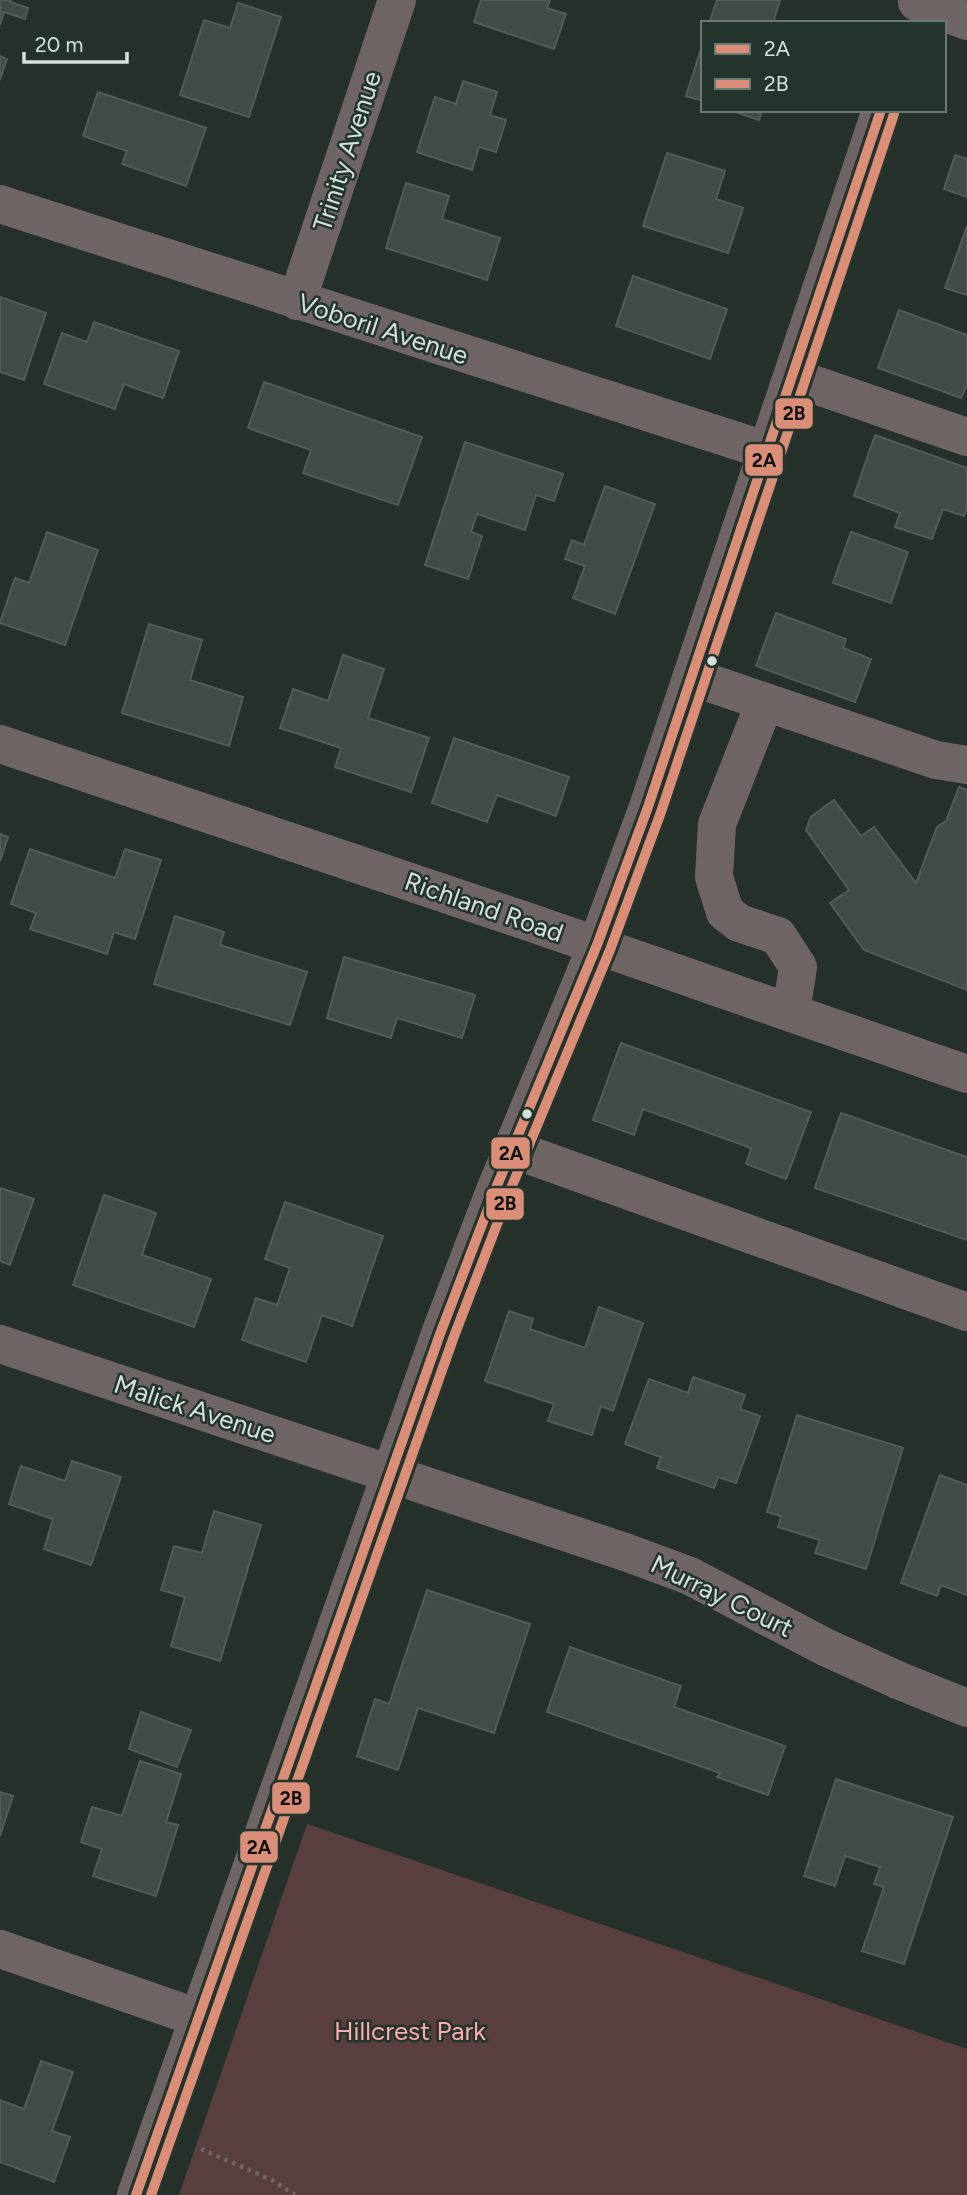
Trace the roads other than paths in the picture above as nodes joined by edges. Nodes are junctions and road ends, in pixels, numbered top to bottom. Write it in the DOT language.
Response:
graph roads {
  1 [pos="397,0"];
  2 [pos="915,8"];
  3 [pos="967,21"];
  4 [pos="880,112"];
  5 [pos="0,204"];
  6 [pos="298,302"];
  7 [pos="792,377"];
  8 [pos="967,437"];
  9 [pos="768,451"];
  10 [pos="692,677"];
  11 [pos="765,702"];
  12 [pos="0,744"];
  13 [pos="967,765"];
  14 [pos="597,945"];
  15 [pos="791,1013"];
  16 [pos="967,1074"];
  17 [pos="512,1149"];
  18 [pos="967,1312"];
  19 [pos="0,1345"];
  20 [pos="390,1475"];
  21 [pos="967,1708"];
  22 [pos="0,1950"];
  23 [pos="198,2018"];
  24 [pos="136,2195"];
  1 -- 6 [label="street, Trinity Avenue"];
  2 -- 3 [label="street"];
  4 -- 7 [label="street"];
  5 -- 6 [label="street, Voboril Avenue"];
  6 -- 9 [label="street, Voboril Avenue"];
  7 -- 8 [label="street"];
  7 -- 9 [label="street"];
  9 -- 10 [label="street"];
  10 -- 11 [label="street"];
  10 -- 14 [label="street"];
  11 -- 13 [label="street"];
  11 -- 15 [label="street"];
  12 -- 14 [label="street, Richland Road"];
  14 -- 15 [label="street, Richland Road"];
  14 -- 17 [label="street"];
  15 -- 16 [label="street, Richland Road"];
  17 -- 18 [label="street"];
  17 -- 20 [label="street"];
  19 -- 20 [label="street, Malick Avenue"];
  20 -- 21 [label="street, Murray Court"];
  20 -- 23 [label="street"];
  22 -- 23 [label="street"];
  23 -- 24 [label="street"];
}
